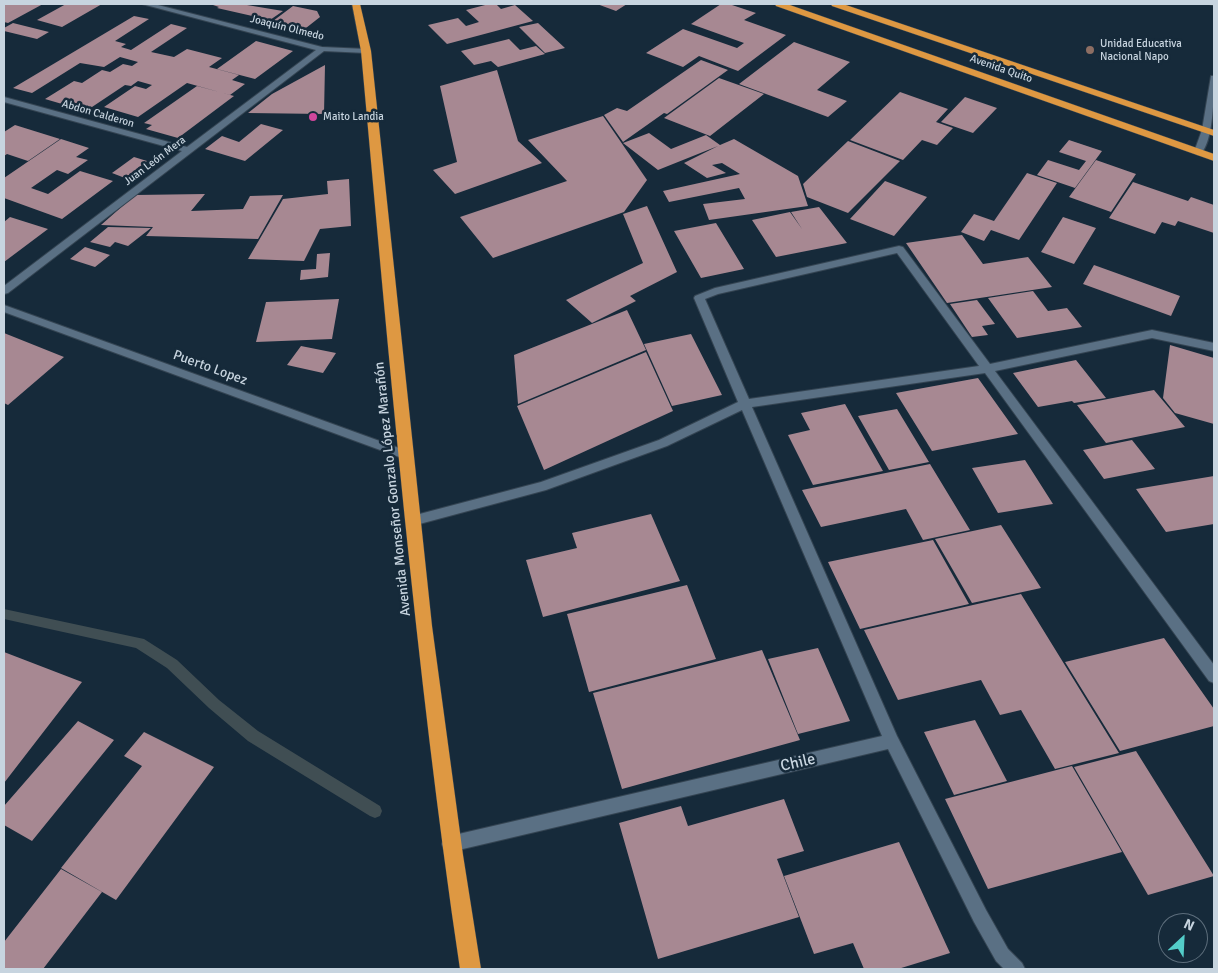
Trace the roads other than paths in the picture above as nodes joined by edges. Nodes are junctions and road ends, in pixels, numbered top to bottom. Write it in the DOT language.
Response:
graph roads {
  1 [pos="146,4"];
  2 [pos="356,4"];
  3 [pos="779,4"];
  4 [pos="835,4"];
  5 [pos="322,49"];
  6 [pos="366,51"];
  7 [pos="1214,78"];
  8 [pos="4,99"];
  9 [pos="1210,131"];
  10 [pos="187,150"];
  11 [pos="1198,152"];
  12 [pos="1214,158"];
  13 [pos="4,291"];
  14 [pos="4,308"];
  15 [pos="1214,347"];
  16 [pos="987,370"];
  17 [pos="744,404"];
  18 [pos="406,455"];
  19 [pos="412,521"];
  20 [pos="1214,676"];
  21 [pos="892,741"];
  22 [pos="450,844"];
  23 [pos="471,969"];
  24 [pos="1016,969"];
  1 -- 5 [label="street, Joaquín Olmedo"];
  2 -- 6 [label="highway, Avenida Monseñor Gonzalo López Marañón"];
  3 -- 11 [label="highway, Avenida Quito"];
  4 -- 9 [label="highway, Avenida Quito"];
  5 -- 6 [label="street, Joaquín Olmedo"];
  5 -- 10 [label="street, Juan León Mera"];
  6 -- 18 [label="highway, Avenida Monseñor Gonzalo López Marañón"];
  7 -- 9 [label="street"];
  8 -- 10 [label="street, Abdon Calderon"];
  9 -- 11 [label="street"];
  10 -- 13 [label="street, Juan León Mera"];
  11 -- 12 [label="highway, Avenida Quito"];
  14 -- 18 [label="street, Puerto Lopez"];
  15 -- 16 [label="street"];
  16 -- 17 [label="street"];
  16 -- 17 [label="street"];
  16 -- 20 [label="street"];
  17 -- 19 [label="street"];
  17 -- 21 [label="street"];
  18 -- 19 [label="highway, Avenida Monseñor Gonzalo López Marañón"];
  19 -- 22 [label="highway, Avenida Monseñor Gonzalo López Marañón"];
  21 -- 22 [label="street, Chile"];
  21 -- 24 [label="street"];
  22 -- 23 [label="highway, Avenida Monseñor Gonzalo López Marañón"];
}
